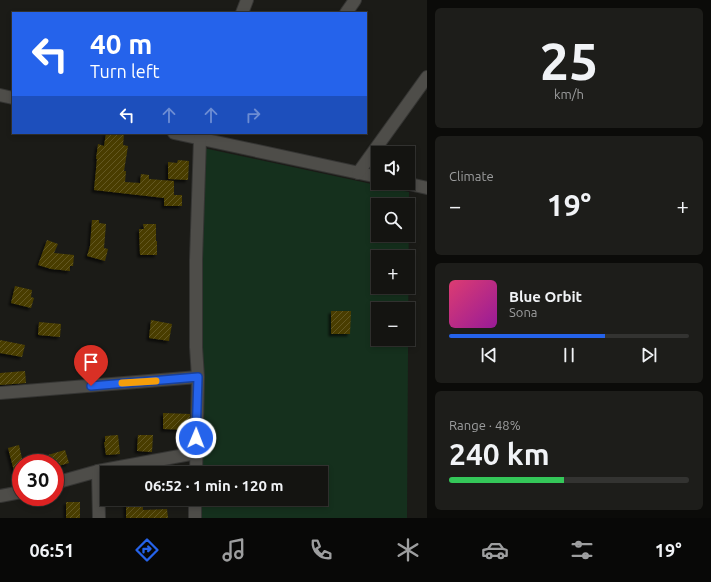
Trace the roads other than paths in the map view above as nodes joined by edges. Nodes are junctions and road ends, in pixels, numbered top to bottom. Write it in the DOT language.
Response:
graph roads {
  1 [pos="247,0"];
  2 [pos="355,0"];
  3 [pos="242,12"];
  4 [pos="347,12"];
  5 [pos="427,77"];
  6 [pos="0,95"];
  7 [pos="12,98"];
  8 [pos="185,134"];
  9 [pos="207,136"];
  10 [pos="358,173"];
  11 [pos="371,176"];
  12 [pos="415,185"];
  13 [pos="427,188"];
  14 [pos="198,377"];
  15 [pos="0,393"];
  16 [pos="196,453"];
  17 [pos="196,466"];
  18 [pos="98,471"];
  19 [pos="64,480"];
  20 [pos="12,494"];
  21 [pos="0,496"];
  22 [pos="195,506"];
  23 [pos="99,518"];
  24 [pos="195,518"];
  1 -- 3 [label="street"];
  2 -- 4 [label="street"];
  5 -- 10 [label="street"];
  6 -- 7 [label="street"];
  8 -- 9 [label="street"];
  9 -- 10 [label="street"];
  9 -- 14 [label="street"];
  10 -- 11 [label="street"];
  12 -- 13 [label="street"];
  14 -- 15 [label="street"];
  14 -- 16 [label="street"];
  16 -- 17 [label="street"];
  16 -- 18 [label="street"];
  18 -- 19 [label="street"];
  18 -- 23 [label="street"];
  20 -- 21 [label="street"];
  22 -- 24 [label="street"];
}
